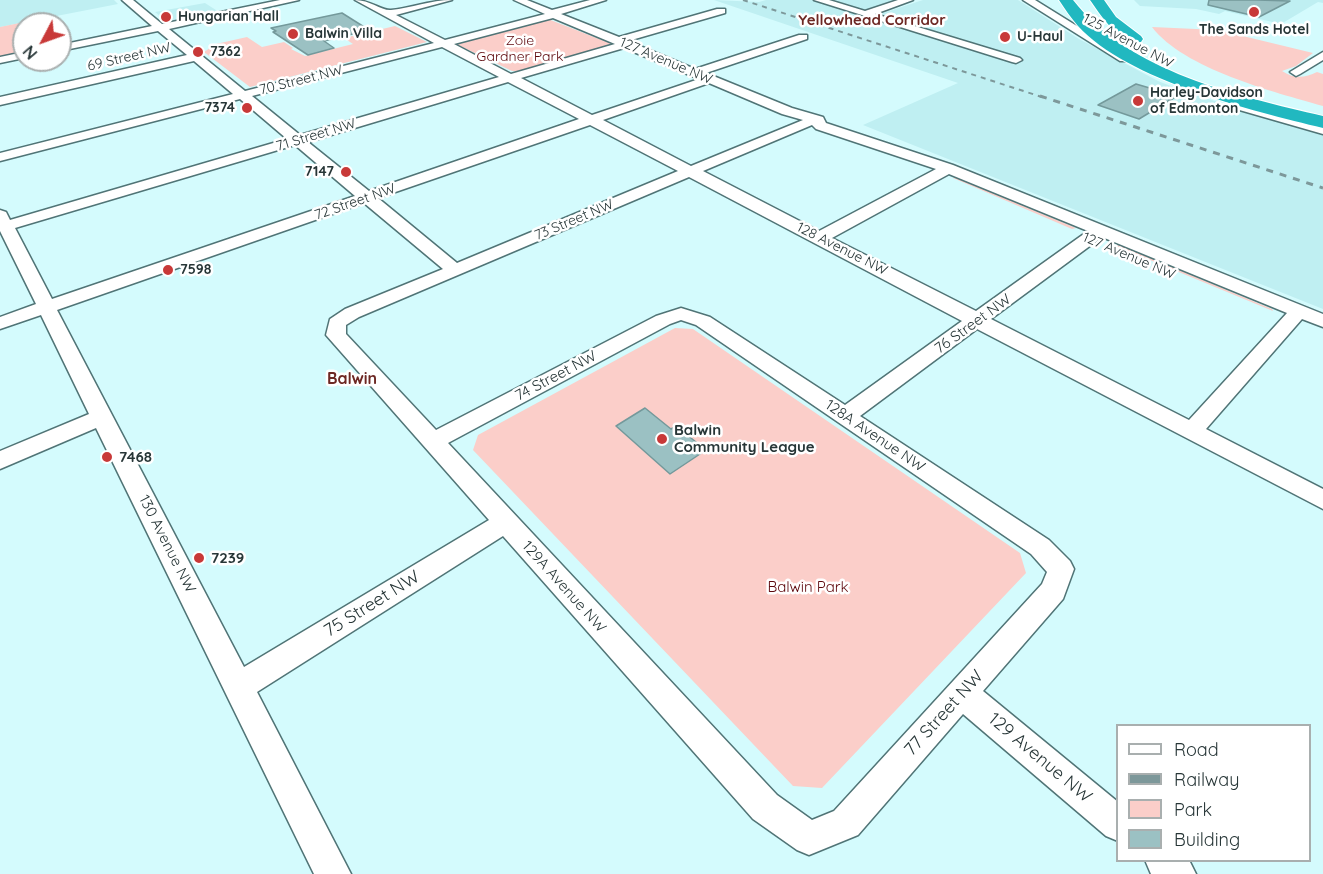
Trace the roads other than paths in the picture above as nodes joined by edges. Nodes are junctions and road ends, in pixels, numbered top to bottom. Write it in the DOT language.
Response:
graph roads {
  1 [pos="129,0"];
  2 [pos="294,0"];
  3 [pos="360,0"];
  4 [pos="447,0"];
  5 [pos="519,0"];
  6 [pos="601,0"];
  7 [pos="819,0"];
  8 [pos="908,0"];
  9 [pos="1028,0"];
  10 [pos="1065,0"];
  11 [pos="1080,0"];
  12 [pos="1097,0"];
  13 [pos="1109,0"];
  14 [pos="721,11"];
  15 [pos="386,14"];
  16 [pos="552,14"];
  17 [pos="865,14"];
  18 [pos="160,28"];
  19 [pos="803,37"];
  20 [pos="1151,42"];
  21 [pos="443,43"];
  22 [pos="622,43"];
  23 [pos="72,46"];
  24 [pos="195,57"];
  25 [pos="1016,60"];
  26 [pos="1320,60"];
  27 [pos="694,72"];
  28 [pos="1296,72"];
  29 [pos="510,78"];
  30 [pos="1226,78"];
  31 [pos="710,79"];
  32 [pos="240,95"];
  33 [pos="0,101"];
  34 [pos="1323,111"];
  35 [pos="592,120"];
  36 [pos="813,120"];
  37 [pos="1323,121"];
  38 [pos="1323,130"];
  39 [pos="297,141"];
  40 [pos="0,157"];
  41 [pos="691,171"];
  42 [pos="942,171"];
  43 [pos="367,198"];
  44 [pos="3,220"];
  45 [pos="1094,234"];
  46 [pos="819,238"];
  47 [pos="454,270"];
  48 [pos="47,307"];
  49 [pos="681,314"];
  50 [pos="1294,317"];
  51 [pos="978,320"];
  52 [pos="1323,321"];
  53 [pos="337,322"];
  54 [pos="0,324"];
  55 [pos="1323,337"];
  56 [pos="104,416"];
  57 [pos="845,416"];
  58 [pos="1192,431"];
  59 [pos="432,442"];
  60 [pos="0,460"];
  61 [pos="1323,500"];
  62 [pos="505,522"];
  63 [pos="1061,569"];
  64 [pos="238,687"];
  65 [pos="962,693"];
  66 [pos="1116,822"];
  67 [pos="809,838"];
  68 [pos="1163,862"];
  69 [pos="333,874"];
  70 [pos="1178,874"];
  1 -- 18 [label="street"];
  2 -- 18 [label="street"];
  3 -- 15 [label="street, 128 Avenue NW"];
  4 -- 15 [label="street"];
  5 -- 16 [label="street, 127 Avenue NW"];
  6 -- 16 [label="street, 70 Street NW"];
  7 -- 17 [label="street"];
  8 -- 17 [label="street"];
  9 -- 38 [label="street, 125 Avenue NW"];
  10 -- 37 [label="highway"];
  11 -- 37 [label="highway"];
  12 -- 34 [label="highway"];
  13 -- 20 [label="highway"];
  14 -- 22 [label="street, 71 Street NW"];
  15 -- 21 [label="street, 128 Avenue NW"];
  16 -- 21 [label="street, 70 Street NW"];
  16 -- 22 [label="street, 127 Avenue NW"];
  17 -- 25 [label="street"];
  18 -- 23 [label="street"];
  18 -- 24 [label="street"];
  19 -- 27 [label="street"];
  21 -- 29 [label="street, 128 Avenue NW"];
  21 -- 32 [label="street, 70 Street NW"];
  22 -- 27 [label="street, 127 Avenue NW"];
  22 -- 29 [label="street, 71 Street NW"];
  24 -- 32 [label="street"];
  24 -- 33 [label="street, 69 Street NW"];
  26 -- 28 [label="street"];
  27 -- 31 [label="street, 127 Avenue NW"];
  29 -- 35 [label="street, 128 Avenue NW"];
  29 -- 39 [label="street, 71 Street NW"];
  30 -- 34 [label="highway"];
  31 -- 35 [label="street, 72 Street NW"];
  31 -- 36 [label="street, 127 Avenue NW"];
  32 -- 39 [label="street"];
  32 -- 40 [label="street, 70 Street NW"];
  35 -- 41 [label="street, 128 Avenue NW"];
  35 -- 43 [label="street, 72 Street NW"];
  36 -- 41 [label="street, 73 Street NW"];
  36 -- 42 [label="street, 127 Avenue NW"];
  39 -- 43 [label="street"];
  39 -- 44 [label="street, 71 Street NW"];
  41 -- 46 [label="street, 128 Avenue NW"];
  41 -- 47 [label="street, 73 Street NW"];
  42 -- 45 [label="street, 127 Avenue NW"];
  42 -- 46 [label="street"];
  43 -- 47 [label="street"];
  43 -- 48 [label="street, 72 Street NW"];
  44 -- 48 [label="street, 130 Avenue NW"];
  45 -- 50 [label="street, 127 Avenue NW"];
  45 -- 51 [label="street, 76 Street NW"];
  46 -- 51 [label="street, 128 Avenue NW"];
  47 -- 53 [label="street, 73 Street NW"];
  48 -- 54 [label="street, 72 Street NW"];
  48 -- 56 [label="street, 130 Avenue NW"];
  49 -- 57 [label="street, 128A Avenue NW"];
  49 -- 59 [label="street, 74 Street NW"];
  50 -- 52 [label="street, 127 Avenue NW"];
  50 -- 55 [label="street, 127 Avenue NW"];
  50 -- 58 [label="street"];
  51 -- 57 [label="street, 76 Street NW"];
  51 -- 58 [label="street, 128 Avenue NW"];
  53 -- 59 [label="street, 129A Avenue NW"];
  56 -- 60 [label="street"];
  56 -- 64 [label="street, 130 Avenue NW"];
  57 -- 63 [label="street, 128A Avenue NW"];
  58 -- 61 [label="street, 128 Avenue NW"];
  59 -- 62 [label="street, 129A Avenue NW"];
  62 -- 64 [label="street, 75 Street NW"];
  62 -- 67 [label="street, 129A Avenue NW"];
  63 -- 65 [label="street, 77 Street NW"];
  64 -- 69 [label="street, 130 Avenue NW"];
  65 -- 66 [label="street, 129 Avenue NW"];
  65 -- 67 [label="street, 77 Street NW"];
  68 -- 70 [label="street"];
}
